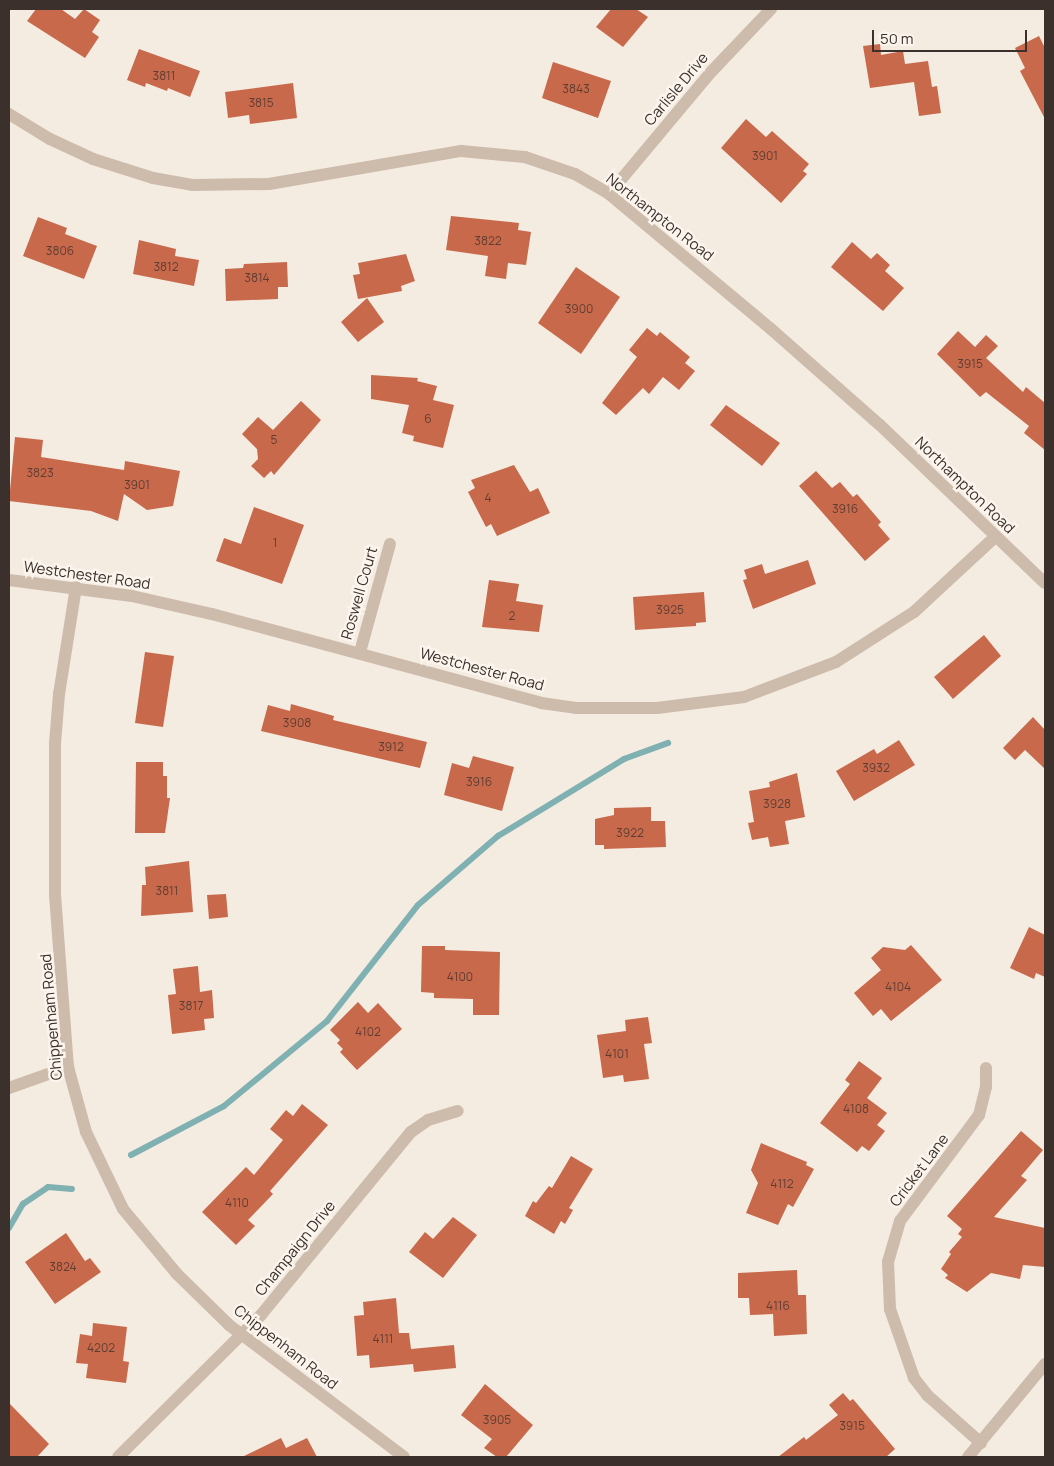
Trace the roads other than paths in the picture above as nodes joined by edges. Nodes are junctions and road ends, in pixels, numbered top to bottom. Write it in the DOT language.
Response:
graph roads {
  1 [pos="771,9"];
  2 [pos="9,114"];
  3 [pos="609,194"];
  4 [pos="995,537"];
  5 [pos="390,544"];
  6 [pos="9,580"];
  7 [pos="1045,583"];
  8 [pos="76,587"];
  9 [pos="360,652"];
  10 [pos="68,1067"];
  11 [pos="986,1068"];
  12 [pos="9,1088"];
  13 [pos="458,1112"];
  14 [pos="241,1335"];
  15 [pos="1045,1364"];
  16 [pos="980,1443"];
  17 [pos="118,1457"];
  18 [pos="404,1457"];
  19 [pos="968,1457"];
  1 -- 3 [label="street, Carlisle Drive"];
  2 -- 3 [label="street, Northampton Road"];
  3 -- 4 [label="street, Northampton Road"];
  4 -- 7 [label="street, Northampton Road"];
  4 -- 9 [label="street, Westchester Road"];
  5 -- 9 [label="street, Roswell Court"];
  6 -- 8 [label="street, Westchester Road"];
  8 -- 9 [label="street, Westchester Road"];
  8 -- 10 [label="street, Chippenham Road"];
  10 -- 12 [label="street"];
  10 -- 14 [label="street, Chippenham Road"];
  11 -- 16 [label="street, Cricket Lane"];
  13 -- 14 [label="street, Champaign Drive"];
  14 -- 17 [label="street, Champaign Drive"];
  14 -- 18 [label="street, Chippenham Road"];
  15 -- 16 [label="street"];
  16 -- 19 [label="street"];
}
